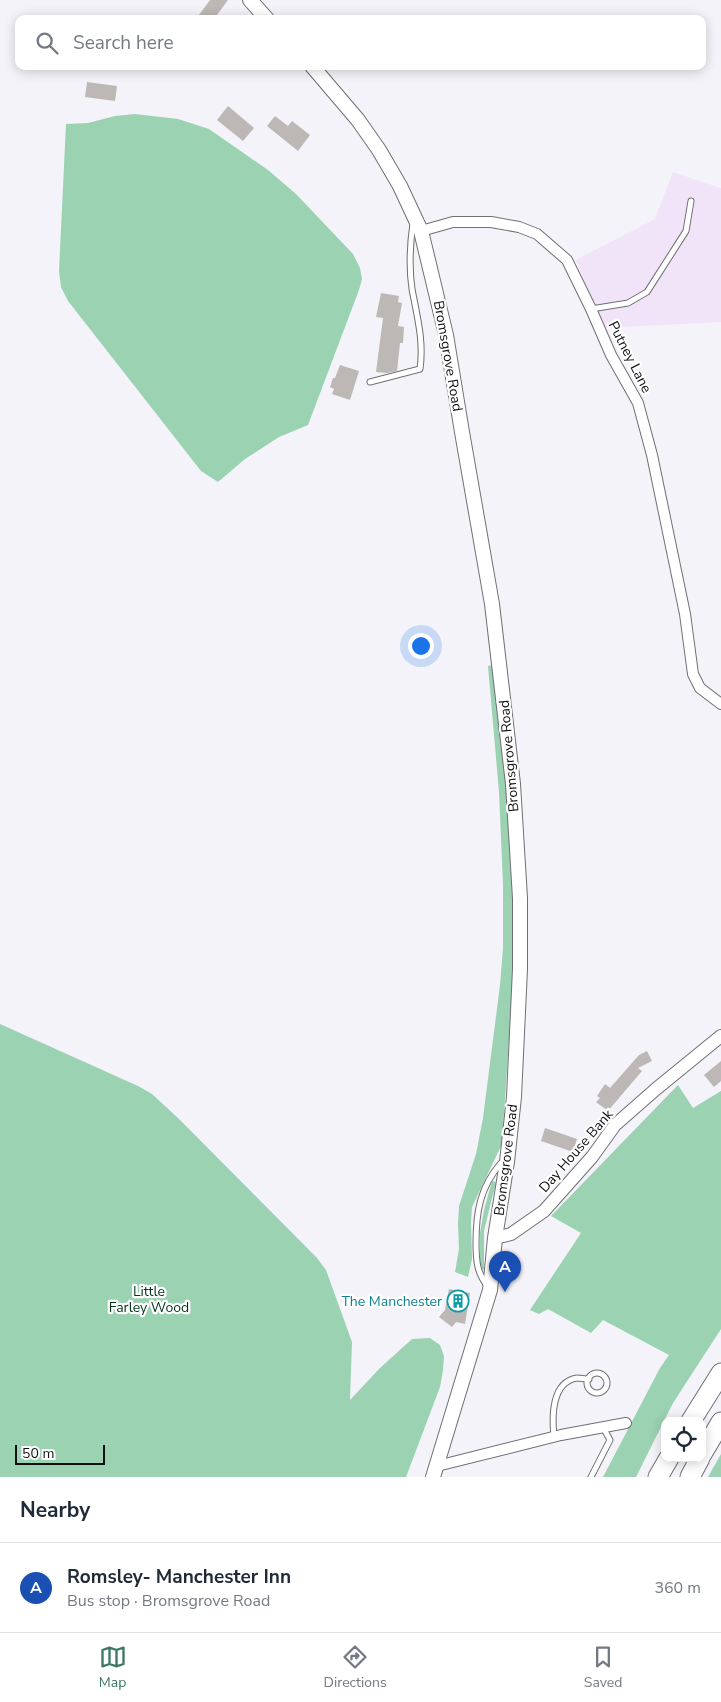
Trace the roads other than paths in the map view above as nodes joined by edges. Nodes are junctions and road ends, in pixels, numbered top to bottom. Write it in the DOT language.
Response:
graph roads {
  1 [pos="250,0"];
  2 [pos="263,15"];
  3 [pos="315,70"];
  4 [pos="691,201"];
  5 [pos="414,215"];
  6 [pos="421,232"];
  7 [pos="591,309"];
  8 [pos="370,382"];
  9 [pos="721,704"];
  10 [pos="721,1036"];
  11 [pos="507,1162"];
  12 [pos="495,1238"];
  13 [pos="490,1290"];
  14 [pos="721,1373"];
  15 [pos="589,1379"];
  16 [pos="694,1417"];
  17 [pos="721,1422"];
  18 [pos="626,1423"];
  19 [pos="604,1429"];
  20 [pos="554,1437"];
  21 [pos="706,1447"];
  22 [pos="667,1462"];
  23 [pos="698,1462"];
  24 [pos="435,1471"];
  25 [pos="591,1477"];
  26 [pos="658,1477"];
  27 [pos="690,1477"];
  1 -- 2 [label="main road"];
  3 -- 5 [label="main road, Bromsgrove Road"];
  4 -- 7 [label="lane"];
  5 -- 6 [label="main road, Bromsgrove Road"];
  5 -- 8 [label="lane"];
  6 -- 7 [label="street, Putney Lane"];
  6 -- 11 [label="main road, Bromsgrove Road"];
  7 -- 9 [label="street, Putney Lane"];
  10 -- 12 [label="street, Day House Bank"];
  11 -- 12 [label="main road, Bromsgrove Road"];
  11 -- 13 [label="lane"];
  12 -- 13 [label="main road, Bromsgrove Road"];
  13 -- 24 [label="main road, Bromsgrove Road"];
  14 -- 16 [label="highway"];
  15 -- 20 [label="lane"];
  17 -- 21 [label="highway"];
  18 -- 19 [label="street"];
  19 -- 20 [label="street"];
  19 -- 25 [label="lane"];
  20 -- 24 [label="street"];
  22 -- 26 [label="highway"];
  23 -- 27 [label="highway"];
}
